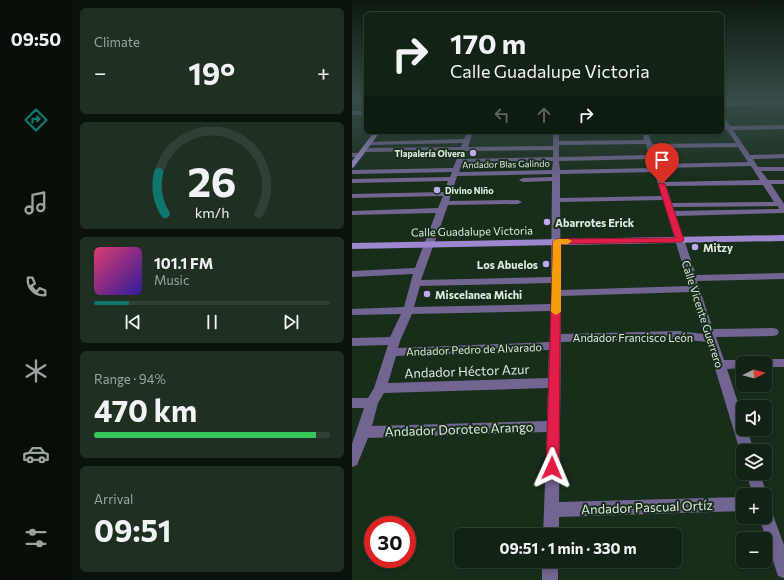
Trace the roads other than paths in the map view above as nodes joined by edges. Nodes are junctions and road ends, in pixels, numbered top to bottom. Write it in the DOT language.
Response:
graph roads {
  1 [pos="784,127"];
  2 [pos="725,128"];
  3 [pos="376,134"];
  4 [pos="648,140"];
  5 [pos="466,141"];
  6 [pos="370,143"];
  7 [pos="740,145"];
  8 [pos="556,146"];
  9 [pos="362,152"];
  10 [pos="352,154"];
  11 [pos="784,156"];
  12 [pos="748,157"];
  13 [pos="655,165"];
  14 [pos="352,166"];
  15 [pos="754,166"];
  16 [pos="784,169"];
  17 [pos="455,171"];
  18 [pos="352,172"];
  19 [pos="556,176"];
  20 [pos="475,180"];
  21 [pos="352,181"];
  22 [pos="766,182"];
  23 [pos="784,182"];
  24 [pos="662,184"];
  25 [pos="352,196"];
  26 [pos="555,200"];
  27 [pos="444,202"];
  28 [pos="518,202"];
  29 [pos="668,206"];
  30 [pos="783,208"];
  31 [pos="352,213"];
  32 [pos="784,238"];
  33 [pos="680,240"];
  34 [pos="557,241"];
  35 [pos="430,244"];
  36 [pos="352,246"];
  37 [pos="419,270"];
  38 [pos="352,274"];
  39 [pos="784,276"];
  40 [pos="692,278"];
  41 [pos="556,280"];
  42 [pos="417,283"];
  43 [pos="695,289"];
  44 [pos="556,293"];
  45 [pos="556,308"];
  46 [pos="408,311"];
  47 [pos="352,312"];
  48 [pos="773,332"];
  49 [pos="710,336"];
  50 [pos="352,342"];
  51 [pos="555,342"];
  52 [pos="393,346"];
  53 [pos="772,363"];
  54 [pos="784,363"];
  55 [pos="736,364"];
  56 [pos="720,365"];
  57 [pos="554,383"];
  58 [pos="380,388"];
  59 [pos="352,403"];
  60 [pos="372,403"];
  61 [pos="553,426"];
  62 [pos="364,432"];
  63 [pos="745,444"];
  64 [pos="352,461"];
  65 [pos="736,504"];
  66 [pos="551,510"];
  67 [pos="769,524"];
  68 [pos="551,528"];
  69 [pos="550,568"];
  70 [pos="784,570"];
  71 [pos="550,580"];
  1 -- 2 [label="street"];
  2 -- 7 [label="street"];
  3 -- 6 [label="street"];
  4 -- 7 [label="street"];
  4 -- 8 [label="street"];
  4 -- 13 [label="street, Calle Vicente Guerrero"];
  5 -- 6 [label="street"];
  5 -- 8 [label="street"];
  5 -- 9 [label="street"];
  5 -- 17 [label="street"];
  6 -- 9 [label="street"];
  7 -- 12 [label="street"];
  8 -- 13 [label="street"];
  8 -- 17 [label="street"];
  8 -- 19 [label="street"];
  9 -- 10 [label="street"];
  9 -- 14 [label="street"];
  11 -- 12 [label="street"];
  12 -- 15 [label="street"];
  13 -- 15 [label="street"];
  13 -- 19 [label="street"];
  13 -- 24 [label="street, Calle Vicente Guerrero"];
  15 -- 16 [label="street"];
  15 -- 22 [label="street"];
  17 -- 18 [label="street"];
  17 -- 19 [label="street, Andador Blas Galindo"];
  17 -- 21 [label="street"];
  17 -- 27 [label="street"];
  19 -- 20 [label="street"];
  19 -- 26 [label="street"];
  22 -- 23 [label="street"];
  22 -- 24 [label="street"];
  22 -- 30 [label="street"];
  24 -- 29 [label="street, Calle Vicente Guerrero"];
  25 -- 27 [label="street"];
  26 -- 29 [label="street"];
  26 -- 34 [label="street"];
  27 -- 28 [label="street"];
  27 -- 31 [label="street"];
  27 -- 35 [label="street"];
  29 -- 30 [label="street"];
  29 -- 33 [label="street, Calle Vicente Guerrero"];
  32 -- 33 [label="street, Calle Guadalupe Victoria"];
  33 -- 34 [label="street, Calle Guadalupe Victoria"];
  33 -- 40 [label="street, Calle Vicente Guerrero"];
  34 -- 35 [label="street, Calle Guadalupe Victoria"];
  34 -- 41 [label="street"];
  35 -- 36 [label="street, Calle Guadalupe Victoria"];
  35 -- 37 [label="street"];
  37 -- 38 [label="street"];
  37 -- 42 [label="street"];
  39 -- 40 [label="street"];
  40 -- 43 [label="street, Calle Vicente Guerrero"];
  41 -- 42 [label="street"];
  41 -- 44 [label="street"];
  42 -- 46 [label="street"];
  43 -- 44 [label="street"];
  43 -- 49 [label="street, Calle Vicente Guerrero"];
  44 -- 45 [label="street"];
  45 -- 46 [label="street"];
  45 -- 51 [label="street"];
  46 -- 47 [label="street"];
  46 -- 52 [label="street"];
  48 -- 49 [label="street, Andador Francisco León"];
  49 -- 51 [label="street, Andador Francisco León"];
  49 -- 56 [label="street, Calle Vicente Guerrero"];
  50 -- 52 [label="street, Andador Pedro de Alvarado"];
  51 -- 52 [label="street, Andador Pedro de Alvarado"];
  51 -- 57 [label="street"];
  52 -- 58 [label="street"];
  53 -- 54 [label="street"];
  55 -- 56 [label="street"];
  56 -- 63 [label="street, Calle Vicente Guerrero"];
  57 -- 58 [label="street, Andador Héctor Azur"];
  57 -- 61 [label="street"];
  58 -- 60 [label="street"];
  59 -- 60 [label="street"];
  60 -- 62 [label="street"];
  61 -- 62 [label="street, Andador Doroteo Arango"];
  61 -- 66 [label="street"];
  62 -- 64 [label="street"];
  65 -- 66 [label="street, Andador Pascual Ortíz"];
  66 -- 68 [label="street"];
  67 -- 70 [label="street"];
  69 -- 71 [label="street"];
}
